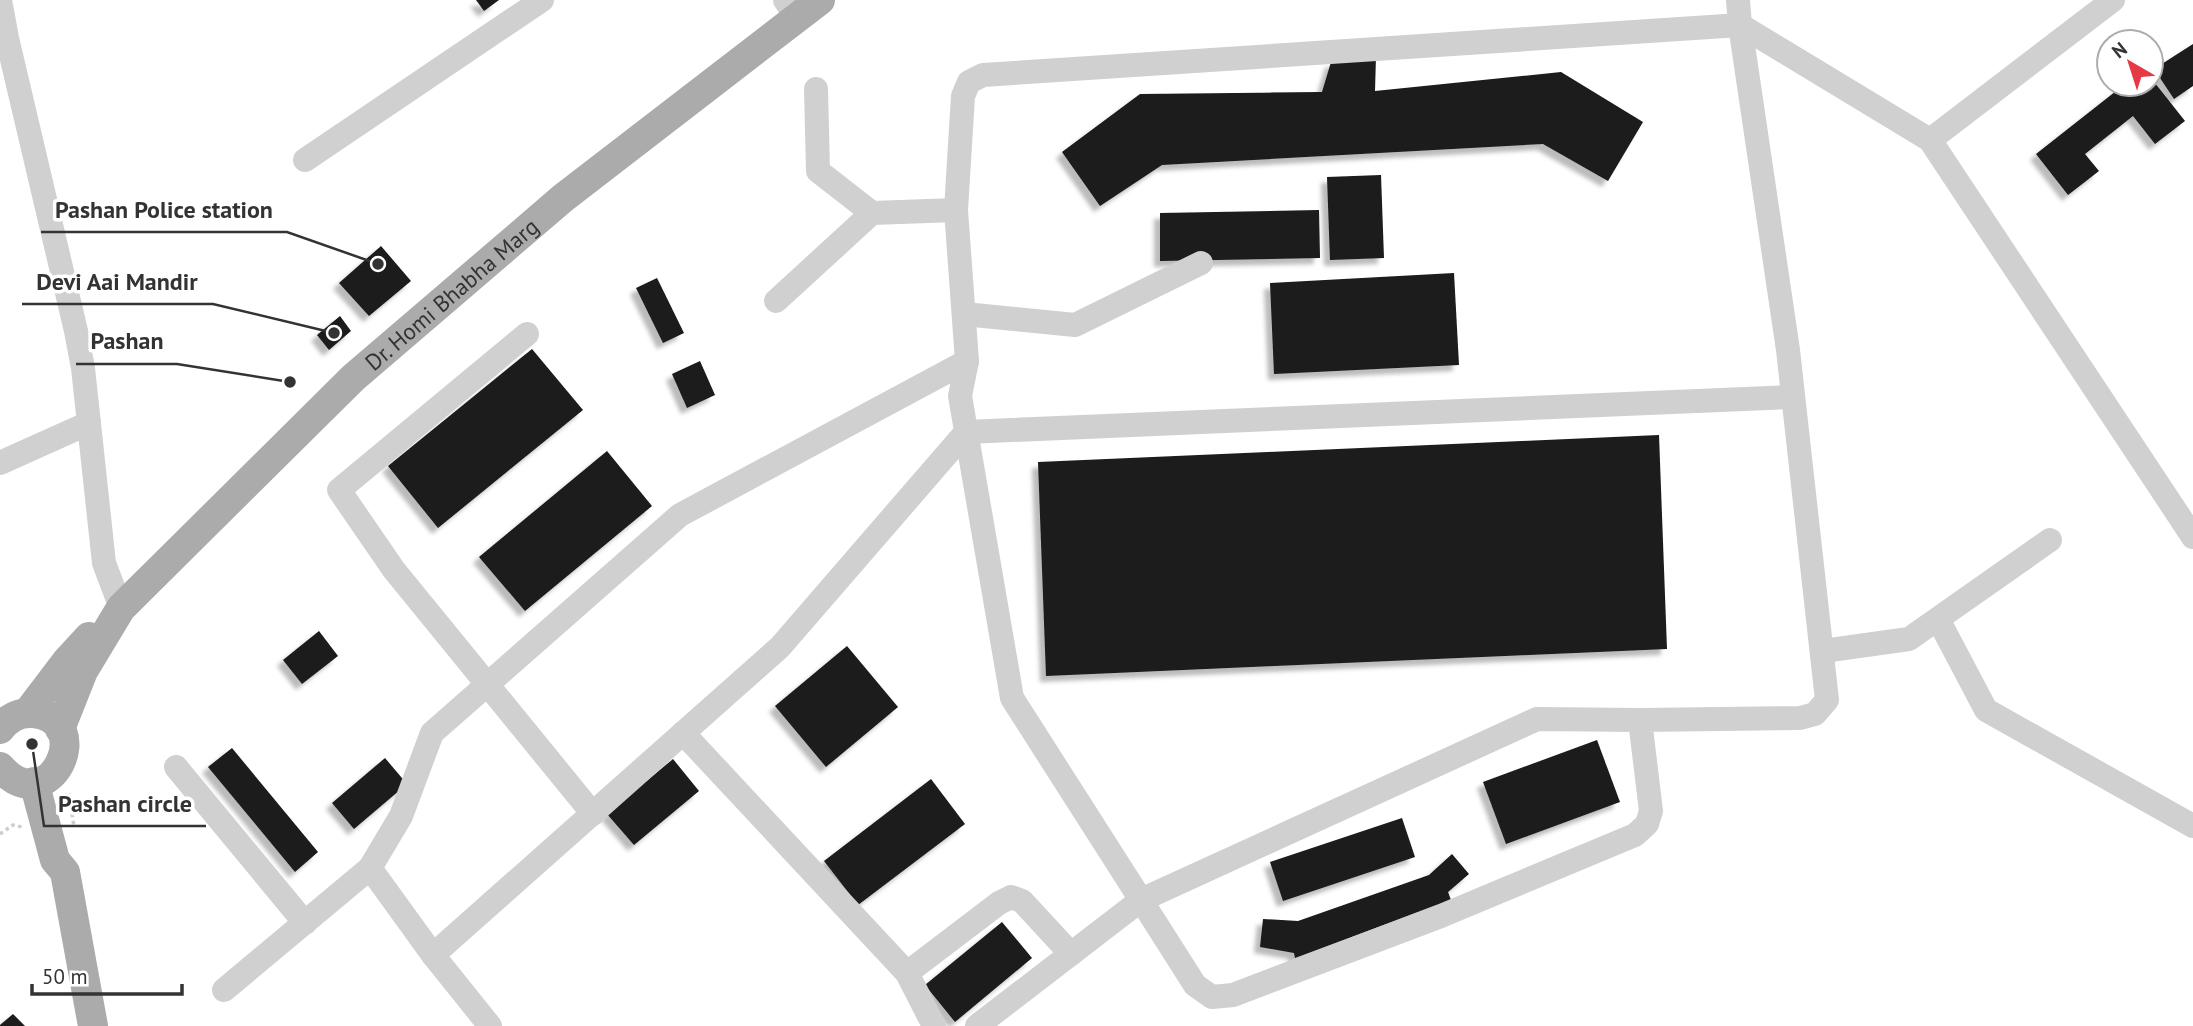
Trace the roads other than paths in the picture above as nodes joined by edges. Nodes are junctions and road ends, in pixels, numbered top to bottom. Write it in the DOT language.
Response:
graph roads {
  1 [pos="1,0"];
  2 [pos="542,0"];
  3 [pos="1738,0"];
  4 [pos="2113,0"];
  5 [pos="801,6"];
  6 [pos="1740,25"];
  7 [pos="3,39"];
  8 [pos="816,89"];
  9 [pos="1930,140"];
  10 [pos="305,160"];
  11 [pos="957,210"];
  12 [pos="872,213"];
  13 [pos="1201,263"];
  14 [pos="776,301"];
  15 [pos="964,314"];
  16 [pos="527,334"];
  17 [pos="967,361"];
  18 [pos="1791,397"];
  19 [pos="89,423"];
  20 [pos="966,432"];
  21 [pos="0,463"];
  22 [pos="2193,537"];
  23 [pos="2050,540"];
  24 [pos="117,614"];
  25 [pos="1938,618"];
  26 [pos="1823,651"];
  27 [pos="487,685"];
  28 [pos="29,712"];
  29 [pos="1640,720"];
  30 [pos="0,729"];
  31 [pos="60,729"];
  32 [pos="683,733"];
  33 [pos="176,767"];
  34 [pos="28,782"];
  35 [pos="593,814"];
  36 [pos="2193,827"];
  37 [pos="370,868"];
  38 [pos="1141,900"];
  39 [pos="304,923"];
  40 [pos="1070,954"];
  41 [pos="433,955"];
  42 [pos="907,973"];
  43 [pos="224,990"];
  44 [pos="93,1026"];
  45 [pos="490,1026"];
  46 [pos="934,1026"];
  47 [pos="977,1026"];
  1 -- 7 [label="street"];
  2 -- 10 [label="street"];
  3 -- 6 [label="street"];
  4 -- 9 [label="street"];
  5 -- 24 [label="main road, Dr. Homi Bhabha Marg"];
  6 -- 9 [label="street"];
  6 -- 11 [label="street"];
  6 -- 18 [label="street"];
  7 -- 19 [label="street"];
  8 -- 12 [label="street"];
  9 -- 22 [label="street"];
  11 -- 12 [label="street"];
  11 -- 15 [label="street"];
  12 -- 14 [label="street"];
  13 -- 15 [label="street"];
  15 -- 17 [label="street"];
  16 -- 27 [label="street"];
  17 -- 20 [label="street"];
  17 -- 27 [label="street"];
  18 -- 20 [label="street"];
  18 -- 26 [label="street"];
  19 -- 21 [label="street"];
  19 -- 24 [label="street"];
  20 -- 32 [label="street"];
  20 -- 38 [label="street"];
  23 -- 25 [label="street"];
  24 -- 28 [label="main road, Dr. Homi Bhabha Marg"];
  24 -- 31 [label="main road, Dr. Homi Bhabha Marg"];
  25 -- 26 [label="street"];
  25 -- 36 [label="street"];
  26 -- 29 [label="street"];
  27 -- 35 [label="street"];
  27 -- 37 [label="street"];
  28 -- 30 [label="main road"];
  28 -- 31 [label="main road"];
  29 -- 38 [label="street"];
  29 -- 38 [label="street"];
  31 -- 34 [label="main road"];
  32 -- 35 [label="street"];
  32 -- 42 [label="street"];
  33 -- 39 [label="street"];
  34 -- 44 [label="main road"];
  35 -- 41 [label="street"];
  37 -- 39 [label="street"];
  37 -- 41 [label="street"];
  38 -- 40 [label="street"];
  39 -- 43 [label="street"];
  40 -- 42 [label="street"];
  40 -- 47 [label="street"];
  41 -- 45 [label="street"];
  42 -- 46 [label="street"];
}
